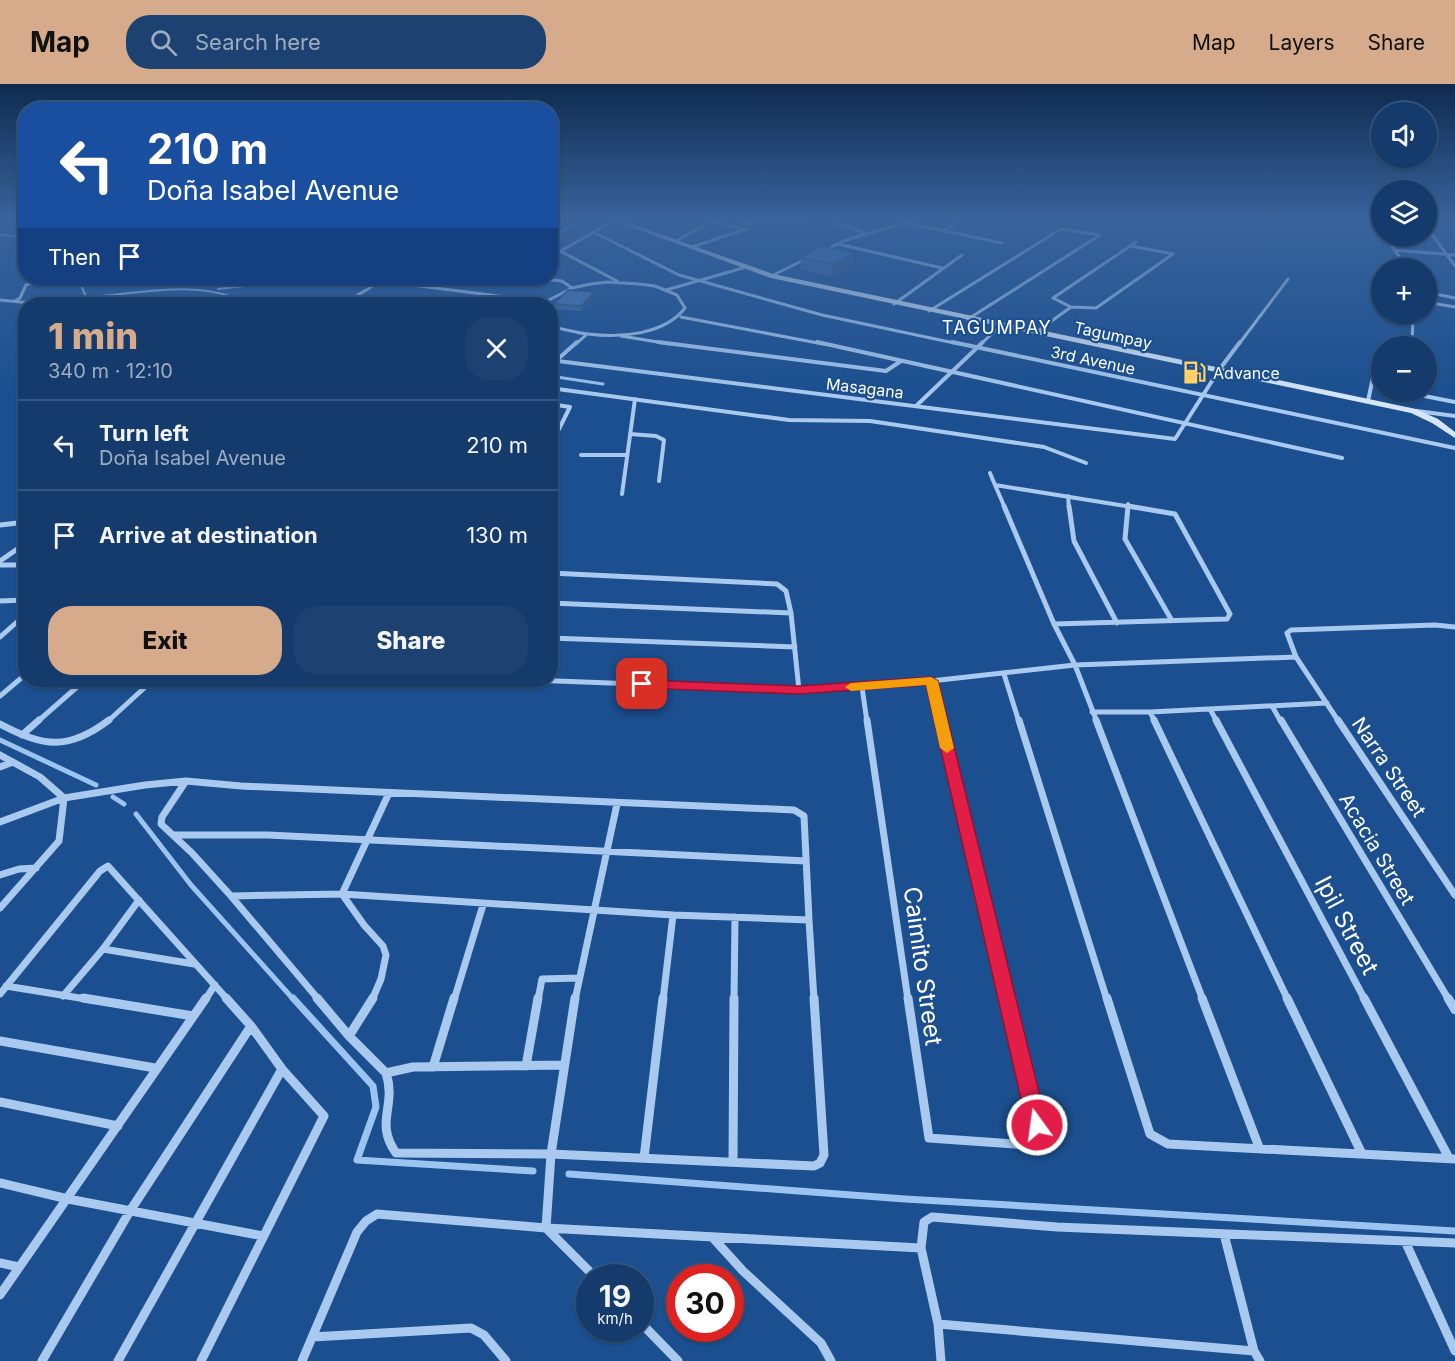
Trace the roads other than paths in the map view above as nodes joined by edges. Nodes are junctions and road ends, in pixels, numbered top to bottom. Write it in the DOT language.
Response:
graph roads {
  1 [pos="608,277"];
  2 [pos="685,277"];
  3 [pos="715,277"];
  4 [pos="774,277"];
  5 [pos="931,277"];
  6 [pos="984,277"];
  7 [pos="1034,277"];
  8 [pos="1085,277"];
  9 [pos="1141,277"];
  10 [pos="1288,279"];
  11 [pos="558,281"];
  12 [pos="700,281"];
  13 [pos="618,282"];
  14 [pos="375,285"];
  15 [pos="411,285"];
  16 [pos="572,288"];
  17 [pos="666,290"];
  18 [pos="1437,294"];
  19 [pos="355,297"];
  20 [pos="500,297"];
  21 [pos="555,297"];
  22 [pos="1455,298"];
  23 [pos="0,300"];
  24 [pos="18,300"];
  25 [pos="15,302"];
  26 [pos="18,302"];
  27 [pos="894,304"];
  28 [pos="1437,304"];
  29 [pos="1071,306"];
  30 [pos="1455,307"];
  31 [pos="929,311"];
  32 [pos="681,317"];
  33 [pos="967,319"];
  34 [pos="1000,326"];
  35 [pos="558,327"];
  36 [pos="1035,333"];
  37 [pos="587,334"];
  38 [pos="615,334"];
  39 [pos="975,348"];
  40 [pos="558,356"];
  41 [pos="558,361"];
  42 [pos="901,361"];
  43 [pos="1219,370"];
  44 [pos="952,372"];
  45 [pos="1371,387"];
  46 [pos="558,389"];
  47 [pos="1203,395"];
  48 [pos="1437,398"];
  49 [pos="635,399"];
  50 [pos="1368,401"];
  51 [pos="1455,402"];
  52 [pos="558,405"];
  53 [pos="916,406"];
  54 [pos="1413,411"];
  55 [pos="1455,416"];
  56 [pos="1186,424"];
  57 [pos="558,431"];
  58 [pos="630,434"];
  59 [pos="1455,436"];
  60 [pos="1455,447"];
  61 [pos="581,455"];
  62 [pos="626,455"];
  63 [pos="1342,458"];
  64 [pos="1086,463"];
  65 [pos="990,473"];
  66 [pos="659,481"];
  67 [pos="995,485"];
  68 [pos="622,494"];
  69 [pos="1068,496"];
  70 [pos="1128,504"];
  71 [pos="18,523"];
  72 [pos="0,525"];
  73 [pos="18,549"];
  74 [pos="0,561"];
  75 [pos="0,565"];
  76 [pos="18,565"];
  77 [pos="558,573"];
  78 [pos="18,600"];
  79 [pos="0,601"];
  80 [pos="558,603"];
  81 [pos="791,613"];
  82 [pos="1172,620"];
  83 [pos="18,621"];
  84 [pos="1117,623"];
  85 [pos="1054,624"];
  86 [pos="1455,627"];
  87 [pos="0,637"];
  88 [pos="558,638"];
  89 [pos="795,647"];
  90 [pos="1296,657"];
  91 [pos="1076,665"];
  92 [pos="1004,674"];
  93 [pos="18,681"];
  94 [pos="558,681"];
  95 [pos="931,681"];
  96 [pos="78,687"];
  97 [pos="146,687"];
  98 [pos="862,687"];
  99 [pos="799,690"];
  100 [pos="0,696"];
  101 [pos="1327,703"];
  102 [pos="1272,706"];
  103 [pos="1210,710"];
  104 [pos="1092,712"];
  105 [pos="1150,712"];
  106 [pos="0,724"];
  107 [pos="22,735"];
  108 [pos="0,754"];
  109 [pos="13,762"];
  110 [pos="0,767"];
  111 [pos="186,781"];
  112 [pos="389,793"];
  113 [pos="64,798"];
  114 [pos="617,804"];
  115 [pos="0,822"];
  116 [pos="174,835"];
  117 [pos="365,840"];
  118 [pos="607,853"];
  119 [pos="806,861"];
  120 [pos="37,868"];
  121 [pos="0,875"];
  122 [pos="342,894"];
  123 [pos="1455,895"];
  124 [pos="231,896"];
  125 [pos="139,900"];
  126 [pos="483,905"];
  127 [pos="0,908"];
  128 [pos="594,910"];
  129 [pos="673,915"];
  130 [pos="735,917"];
  131 [pos="808,920"];
  132 [pos="103,949"];
  133 [pos="194,964"];
  134 [pos="578,978"];
  135 [pos="215,985"];
  136 [pos="6,986"];
  137 [pos="0,994"];
  138 [pos="63,996"];
  139 [pos="1455,1010"];
  140 [pos="193,1016"];
  141 [pos="251,1026"];
  142 [pos="349,1036"];
  143 [pos="0,1041"];
  144 [pos="564,1065"];
  145 [pos="433,1066"];
  146 [pos="526,1066"];
  147 [pos="155,1068"];
  148 [pos="282,1069"];
  149 [pos="386,1073"];
  150 [pos="0,1102"];
  151 [pos="118,1126"];
  152 [pos="1259,1147"];
  153 [pos="551,1154"];
  154 [pos="1362,1154"];
  155 [pos="644,1158"];
  156 [pos="1452,1159"];
  157 [pos="733,1162"];
  158 [pos="0,1183"];
  159 [pos="68,1199"];
  160 [pos="130,1211"];
  161 [pos="195,1222"];
  162 [pos="546,1228"];
  163 [pos="1224,1234"];
  164 [pos="263,1236"];
  165 [pos="713,1238"];
  166 [pos="1405,1241"];
  167 [pos="1455,1243"];
  168 [pos="921,1248"];
  169 [pos="0,1263"];
  170 [pos="582,1264"];
  171 [pos="19,1267"];
  172 [pos="0,1294"];
  173 [pos="938,1324"];
  174 [pos="654,1336"];
  175 [pos="312,1337"];
  176 [pos="1254,1351"];
  177 [pos="1455,1351"];
  178 [pos="42,1361"];
  179 [pos="118,1361"];
  180 [pos="201,1361"];
  181 [pos="302,1361"];
  182 [pos="506,1361"];
  183 [pos="678,1361"];
  184 [pos="831,1361"];
  185 [pos="941,1361"];
  186 [pos="1260,1361"];
  1 -- 13 [label="street"];
  2 -- 12 [label="street, 3rd Avenue"];
  3 -- 12 [label="street"];
  4 -- 27 [label="main road, Tagumpay"];
  5 -- 27 [label="street"];
  6 -- 31 [label="street"];
  7 -- 33 [label="street"];
  8 -- 29 [label="street"];
  9 -- 29 [label="street"];
  10 -- 43 [label="street"];
  11 -- 16 [label="street"];
  12 -- 17 [label="street"];
  12 -- 39 [label="street, 3rd Avenue"];
  13 -- 16 [label="street"];
  13 -- 17 [label="street"];
  14 -- 19 [label="street"];
  15 -- 20 [label="street"];
  16 -- 21 [label="street"];
  17 -- 32 [label="street"];
  18 -- 22 [label="street"];
  23 -- 25 [label="street"];
  24 -- 25 [label="street"];
  25 -- 26 [label="street"];
  27 -- 31 [label="main road, Tagumpay"];
  28 -- 30 [label="street"];
  29 -- 36 [label="street"];
  31 -- 33 [label="main road, Tagumpay"];
  32 -- 38 [label="street"];
  32 -- 42 [label="street"];
  33 -- 34 [label="main road, Tagumpay"];
  34 -- 36 [label="main road, Tagumpay"];
  34 -- 39 [label="street"];
  35 -- 37 [label="street"];
  36 -- 43 [label="main road, Tagumpay"];
  37 -- 38 [label="street"];
  37 -- 40 [label="street"];
  38 -- 42 [label="street"];
  39 -- 44 [label="street"];
  39 -- 47 [label="street, 3rd Avenue"];
  41 -- 53 [label="street, Masagana"];
  42 -- 44 [label="street"];
  43 -- 47 [label="street"];
  43 -- 50 [label="main road, Tagumpay"];
  44 -- 53 [label="street"];
  44 -- 56 [label="street"];
  45 -- 50 [label="street"];
  46 -- 49 [label="street"];
  47 -- 56 [label="street"];
  47 -- 60 [label="street, 3rd Avenue"];
  48 -- 51 [label="street"];
  49 -- 58 [label="street"];
  49 -- 64 [label="street"];
  50 -- 54 [label="main road, Tagumpay"];
  52 -- 57 [label="street"];
  53 -- 56 [label="street, Masagana"];
  54 -- 55 [label="street"];
  54 -- 59 [label="main road, Tagumpay"];
  56 -- 63 [label="street"];
  58 -- 62 [label="street"];
  58 -- 66 [label="street"];
  61 -- 62 [label="street"];
  62 -- 68 [label="street"];
  65 -- 67 [label="street"];
  67 -- 69 [label="street"];
  67 -- 85 [label="street"];
  69 -- 70 [label="street"];
  69 -- 84 [label="street"];
  70 -- 82 [label="street"];
  70 -- 82 [label="street"];
  71 -- 72 [label="street"];
  73 -- 74 [label="street"];
  75 -- 76 [label="street"];
  77 -- 81 [label="street"];
  78 -- 79 [label="street"];
  80 -- 81 [label="street"];
  81 -- 89 [label="street"];
  82 -- 84 [label="street"];
  83 -- 87 [label="street"];
  84 -- 85 [label="street"];
  85 -- 91 [label="street"];
  86 -- 90 [label="street"];
  88 -- 89 [label="street"];
  89 -- 99 [label="street"];
  90 -- 91 [label="street"];
  90 -- 101 [label="street, Narra Street"];
  91 -- 92 [label="street"];
  91 -- 104 [label="street"];
  92 -- 95 [label="street"];
  92 -- 152 [label="street"];
  93 -- 100 [label="street"];
  94 -- 99 [label="street"];
  95 -- 98 [label="street"];
  95 -- 98 [label="street, Caimito Street"];
  96 -- 107 [label="street"];
  97 -- 107 [label="street"];
  98 -- 99 [label="street"];
  101 -- 102 [label="street"];
  101 -- 123 [label="street, Narra Street"];
  102 -- 103 [label="street"];
  102 -- 139 [label="street, Acacia Street"];
  103 -- 105 [label="street"];
  103 -- 156 [label="street, Ipil Street"];
  104 -- 105 [label="street"];
  104 -- 152 [label="street"];
  105 -- 154 [label="street"];
  106 -- 107 [label="street"];
  108 -- 109 [label="street"];
  109 -- 110 [label="street"];
  109 -- 113 [label="street"];
  111 -- 112 [label="street"];
  111 -- 113 [label="street"];
  111 -- 116 [label="street"];
  112 -- 114 [label="street"];
  112 -- 117 [label="street"];
  113 -- 115 [label="street"];
  113 -- 120 [label="street"];
  114 -- 118 [label="street"];
  114 -- 119 [label="street"];
  116 -- 117 [label="street"];
  116 -- 124 [label="street"];
  117 -- 118 [label="street"];
  117 -- 122 [label="street"];
  118 -- 119 [label="street"];
  118 -- 128 [label="street"];
  119 -- 131 [label="street"];
  120 -- 121 [label="street"];
  120 -- 127 [label="street"];
  122 -- 124 [label="street"];
  122 -- 126 [label="street"];
  122 -- 142 [label="street"];
  124 -- 142 [label="street"];
  125 -- 132 [label="street"];
  125 -- 133 [label="street"];
  125 -- 136 [label="street"];
  126 -- 128 [label="street"];
  126 -- 145 [label="street"];
  128 -- 129 [label="street"];
  128 -- 134 [label="street"];
  129 -- 130 [label="street"];
  129 -- 155 [label="street"];
  130 -- 131 [label="street"];
  130 -- 157 [label="street"];
  131 -- 157 [label="street"];
  132 -- 133 [label="street"];
  132 -- 138 [label="street"];
  133 -- 135 [label="street"];
  134 -- 144 [label="street"];
  134 -- 146 [label="street"];
  135 -- 140 [label="street"];
  135 -- 141 [label="street"];
  136 -- 137 [label="street"];
  136 -- 138 [label="street"];
  138 -- 140 [label="street"];
  140 -- 147 [label="street"];
  141 -- 148 [label="street"];
  141 -- 160 [label="street"];
  142 -- 149 [label="street"];
  143 -- 147 [label="street"];
  144 -- 146 [label="street"];
  144 -- 153 [label="street"];
  145 -- 146 [label="street"];
  145 -- 149 [label="street"];
  147 -- 151 [label="street"];
  148 -- 161 [label="street"];
  148 -- 164 [label="street"];
  149 -- 153 [label="street"];
  150 -- 151 [label="street"];
  151 -- 159 [label="street"];
  152 -- 154 [label="street"];
  153 -- 155 [label="street"];
  153 -- 162 [label="street"];
  154 -- 156 [label="street"];
  155 -- 157 [label="street"];
  158 -- 159 [label="street"];
  159 -- 160 [label="street"];
  159 -- 171 [label="street"];
  160 -- 161 [label="street"];
  160 -- 178 [label="street"];
  161 -- 164 [label="street"];
  161 -- 179 [label="street"];
  162 -- 165 [label="street"];
  162 -- 170 [label="street"];
  162 -- 175 [label="street"];
  163 -- 166 [label="street"];
  163 -- 168 [label="street"];
  163 -- 176 [label="street"];
  164 -- 180 [label="street"];
  165 -- 168 [label="street"];
  165 -- 184 [label="street"];
  166 -- 167 [label="street"];
  166 -- 177 [label="street"];
  168 -- 173 [label="street"];
  169 -- 171 [label="street"];
  171 -- 172 [label="street"];
  173 -- 176 [label="street"];
  173 -- 185 [label="street"];
  174 -- 183 [label="street"];
  175 -- 181 [label="street"];
  175 -- 182 [label="street"];
  176 -- 186 [label="street"];
}
